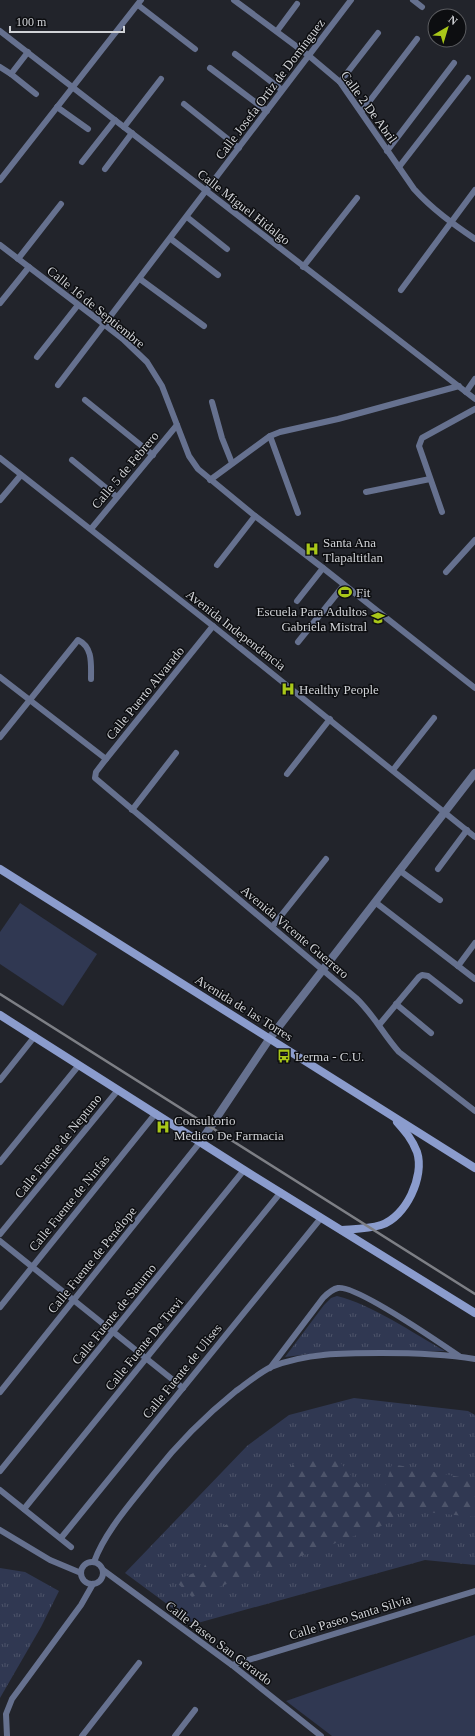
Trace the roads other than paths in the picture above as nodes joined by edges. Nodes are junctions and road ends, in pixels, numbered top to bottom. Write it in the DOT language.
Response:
graph roads {
  1 [pos="234,0"];
  2 [pos="352,0"];
  3 [pos="413,0"];
  4 [pos="139,2"];
  5 [pos="297,4"];
  6 [pos="422,7"];
  7 [pos="0,31"];
  8 [pos="277,31"];
  9 [pos="378,33"];
  10 [pos="417,39"];
  11 [pos="195,49"];
  12 [pos="28,52"];
  13 [pos="235,54"];
  14 [pos="308,55"];
  15 [pos="454,63"];
  16 [pos="0,67"];
  17 [pos="210,68"];
  18 [pos="10,74"];
  19 [pos="468,78"];
  20 [pos="161,79"];
  21 [pos="340,82"];
  22 [pos="72,86"];
  23 [pos="282,90"];
  24 [pos="36,94"];
  25 [pos="184,104"];
  26 [pos="57,107"];
  27 [pos="267,111"];
  28 [pos="362,111"];
  29 [pos="115,120"];
  30 [pos="124,127"];
  31 [pos="88,129"];
  32 [pos="132,133"];
  33 [pos="239,148"];
  34 [pos="387,151"];
  35 [pos="82,162"];
  36 [pos="399,167"];
  37 [pos="105,169"];
  38 [pos="0,180"];
  39 [pos="475,190"];
  40 [pos="206,191"];
  41 [pos="357,198"];
  42 [pos="61,204"];
  43 [pos="187,217"];
  44 [pos="450,222"];
  45 [pos="170,239"];
  46 [pos="475,239"];
  47 [pos="0,245"];
  48 [pos="227,249"];
  49 [pos="18,259"];
  50 [pos="28,267"];
  51 [pos="304,267"];
  52 [pos="218,275"];
  53 [pos="140,279"];
  54 [pos="401,290"];
  55 [pos="0,303"];
  56 [pos="78,305"];
  57 [pos="105,325"];
  58 [pos="204,326"];
  59 [pos="37,357"];
  60 [pos="475,379"];
  61 [pos="58,384"];
  62 [pos="458,386"];
  63 [pos="466,392"];
  64 [pos="475,399"];
  65 [pos="85,400"];
  66 [pos="212,402"];
  67 [pos="475,409"];
  68 [pos="177,425"];
  69 [pos="270,436"];
  70 [pos="152,455"];
  71 [pos="0,458"];
  72 [pos="72,460"];
  73 [pos="232,463"];
  74 [pos="21,475"];
  75 [pos="430,479"];
  76 [pos="210,480"];
  77 [pos="366,492"];
  78 [pos="118,497"];
  79 [pos="0,500"];
  80 [pos="442,512"];
  81 [pos="298,513"];
  82 [pos="255,516"];
  83 [pos="91,529"];
  84 [pos="475,540"];
  85 [pos="217,565"];
  86 [pos="323,568"];
  87 [pos="446,572"];
  88 [pos="344,585"];
  89 [pos="297,601"];
  90 [pos="213,626"];
  91 [pos="298,642"];
  92 [pos="0,677"];
  93 [pos="91,679"];
  94 [pos="475,688"];
  95 [pos="30,700"];
  96 [pos="434,718"];
  97 [pos="330,719"];
  98 [pos="0,737"];
  99 [pos="176,753"];
  100 [pos="106,759"];
  101 [pos="393,770"];
  102 [pos="475,773"];
  103 [pos="287,774"];
  104 [pos="95,775"];
  105 [pos="132,810"];
  106 [pos="444,812"];
  107 [pos="468,830"];
  108 [pos="475,837"];
  109 [pos="326,859"];
  110 [pos="0,869"];
  111 [pos="438,869"];
  112 [pos="399,870"];
  113 [pos="440,900"];
  114 [pos="375,902"];
  115 [pos="272,927"];
  116 [pos="475,943"];
  117 [pos="458,966"];
  118 [pos="322,970"];
  119 [pos="475,979"];
  120 [pos="460,1001"];
  121 [pos="396,1004"];
  122 [pos="0,1015"];
  123 [pos="379,1025"];
  124 [pos="431,1033"];
  125 [pos="35,1036"];
  126 [pos="270,1038"];
  127 [pos="79,1065"];
  128 [pos="0,1080"];
  129 [pos="118,1090"];
  130 [pos="475,1111"];
  131 [pos="156,1113"];
  132 [pos="388,1113"];
  133 [pos="201,1142"];
  134 [pos="0,1162"];
  135 [pos="475,1168"];
  136 [pos="244,1170"];
  137 [pos="282,1192"];
  138 [pos="321,1218"];
  139 [pos="342,1230"];
  140 [pos="0,1234"];
  141 [pos="0,1241"];
  142 [pos="32,1267"];
  143 [pos="74,1300"];
  144 [pos="0,1307"];
  145 [pos="475,1313"];
  146 [pos="113,1333"];
  147 [pos="461,1356"];
  148 [pos="146,1359"];
  149 [pos="475,1359"];
  150 [pos="270,1368"];
  151 [pos="183,1388"];
  152 [pos="0,1392"];
  153 [pos="0,1472"];
  154 [pos="0,1490"];
  155 [pos="24,1509"];
  156 [pos="0,1530"];
  157 [pos="60,1538"];
  158 [pos="71,1547"];
  159 [pos="94,1562"];
  160 [pos="103,1570"];
  161 [pos="81,1573"];
  162 [pos="94,1584"];
  163 [pos="475,1591"];
  164 [pos="139,1663"];
  165 [pos="232,1665"];
  166 [pos="195,1710"];
  167 [pos="7,1736"];
  168 [pos="82,1736"];
  169 [pos="175,1736"];
  170 [pos="321,1736"];
  1 -- 8 [label="street, Calle 2 De Abril"];
  2 -- 14 [label="street, Calle Josefa Ortiz de Domínguez"];
  3 -- 6 [label="street"];
  4 -- 11 [label="street"];
  4 -- 22 [label="street"];
  5 -- 8 [label="street"];
  7 -- 12 [label="street, Calle Miguel Hidalgo"];
  8 -- 14 [label="street, Calle 2 De Abril"];
  9 -- 21 [label="street"];
  10 -- 28 [label="street"];
  12 -- 18 [label="street"];
  12 -- 22 [label="street, Calle Miguel Hidalgo"];
  13 -- 23 [label="street"];
  14 -- 21 [label="street, Calle 2 De Abril"];
  14 -- 23 [label="street, Calle Josefa Ortiz de Domínguez"];
  15 -- 34 [label="street"];
  16 -- 18 [label="street"];
  17 -- 27 [label="street"];
  18 -- 24 [label="street"];
  19 -- 36 [label="street"];
  20 -- 30 [label="street"];
  21 -- 28 [label="street, Calle 2 De Abril"];
  22 -- 26 [label="street"];
  22 -- 29 [label="street, Calle Miguel Hidalgo"];
  23 -- 27 [label="street, Calle Josefa Ortiz de Domínguez"];
  25 -- 33 [label="street"];
  26 -- 31 [label="street"];
  26 -- 38 [label="street"];
  27 -- 33 [label="street, Calle Josefa Ortiz de Domínguez"];
  28 -- 34 [label="street, Calle 2 De Abril"];
  29 -- 30 [label="street, Calle Miguel Hidalgo"];
  29 -- 35 [label="street"];
  30 -- 32 [label="street, Calle Miguel Hidalgo"];
  32 -- 37 [label="street"];
  32 -- 40 [label="street, Calle Miguel Hidalgo"];
  33 -- 40 [label="street, Calle Josefa Ortiz de Domínguez"];
  34 -- 36 [label="street, Calle 2 De Abril"];
  36 -- 44 [label="street, Calle 2 De Abril"];
  39 -- 44 [label="street"];
  40 -- 43 [label="street, Calle Josefa Ortiz de Domínguez"];
  40 -- 51 [label="street, Calle Miguel Hidalgo"];
  41 -- 51 [label="street"];
  42 -- 49 [label="street"];
  43 -- 45 [label="street, Calle Josefa Ortiz de Domínguez"];
  43 -- 48 [label="street"];
  44 -- 46 [label="street, Calle 2 De Abril"];
  44 -- 54 [label="street"];
  45 -- 52 [label="street"];
  45 -- 53 [label="street, Calle Josefa Ortiz de Domínguez"];
  47 -- 49 [label="street, Calle 16 de Septiembre"];
  49 -- 50 [label="street, Calle 16 de Septiembre"];
  50 -- 55 [label="street"];
  50 -- 56 [label="street, Calle 16 de Septiembre"];
  51 -- 62 [label="street, Calle Miguel Hidalgo"];
  53 -- 57 [label="street, Calle Josefa Ortiz de Domínguez"];
  53 -- 58 [label="street"];
  56 -- 57 [label="street, Calle 16 de Septiembre"];
  56 -- 59 [label="street"];
  57 -- 61 [label="street, Calle Josefa Ortiz de Domínguez"];
  57 -- 68 [label="street, Calle 16 de Septiembre"];
  60 -- 63 [label="street"];
  62 -- 63 [label="street, Calle Miguel Hidalgo"];
  62 -- 69 [label="street"];
  63 -- 64 [label="street, Calle Miguel Hidalgo"];
  65 -- 70 [label="street"];
  66 -- 73 [label="street"];
  67 -- 75 [label="street"];
  68 -- 70 [label="street, Calle 5 de Febrero"];
  68 -- 76 [label="street, Calle 16 de Septiembre"];
  69 -- 73 [label="street"];
  69 -- 81 [label="street"];
  70 -- 78 [label="street, Calle 5 de Febrero"];
  71 -- 74 [label="street, Avenida Independencia"];
  72 -- 78 [label="street"];
  73 -- 76 [label="street"];
  74 -- 79 [label="street"];
  74 -- 83 [label="street, Avenida Independencia"];
  75 -- 77 [label="street"];
  75 -- 80 [label="street"];
  76 -- 82 [label="street, Calle 16 de Septiembre"];
  78 -- 83 [label="street, Calle 5 de Febrero"];
  82 -- 85 [label="street"];
  82 -- 86 [label="street, Calle 16 de Septiembre"];
  83 -- 90 [label="street, Avenida Independencia"];
  84 -- 87 [label="street"];
  86 -- 88 [label="street, Calle 16 de Septiembre"];
  86 -- 89 [label="street"];
  88 -- 91 [label="street"];
  88 -- 94 [label="street, Calle 16 de Septiembre"];
  90 -- 97 [label="street, Avenida Independencia"];
  90 -- 100 [label="street, Calle Puerto Alvarado"];
  92 -- 95 [label="street"];
  93 -- 95 [label="street"];
  95 -- 98 [label="street"];
  95 -- 100 [label="street"];
  96 -- 101 [label="street"];
  97 -- 101 [label="street, Avenida Independencia"];
  97 -- 103 [label="street"];
  99 -- 105 [label="street"];
  100 -- 104 [label="street, Calle Puerto Alvarado"];
  101 -- 106 [label="street, Avenida Independencia"];
  102 -- 106 [label="street"];
  104 -- 105 [label="street, Avenida Vicente Guerrero"];
  105 -- 115 [label="street, Avenida Vicente Guerrero"];
  106 -- 107 [label="street, Avenida Independencia"];
  106 -- 112 [label="street"];
  107 -- 108 [label="street, Avenida Independencia"];
  107 -- 111 [label="street"];
  109 -- 115 [label="street"];
  110 -- 126 [label="main road, Avenida de las Torres"];
  112 -- 113 [label="street"];
  112 -- 114 [label="street"];
  114 -- 117 [label="street"];
  114 -- 118 [label="street"];
  115 -- 118 [label="street, Avenida Vicente Guerrero"];
  116 -- 117 [label="street"];
  117 -- 119 [label="street"];
  118 -- 123 [label="street, Avenida Vicente Guerrero"];
  118 -- 126 [label="street"];
  120 -- 121 [label="street"];
  121 -- 123 [label="street"];
  121 -- 124 [label="street"];
  122 -- 125 [label="main road"];
  123 -- 130 [label="street, Avenida Vicente Guerrero"];
  125 -- 127 [label="main road"];
  125 -- 128 [label="street"];
  126 -- 132 [label="main road, Avenida de las Torres"];
  126 -- 133 [label="street"];
  127 -- 129 [label="main road"];
  127 -- 134 [label="street"];
  129 -- 131 [label="main road"];
  129 -- 140 [label="street, Calle Fuente de Neptuno"];
  131 -- 133 [label="main road"];
  131 -- 142 [label="street, Calle Fuente de Ninfas"];
  132 -- 135 [label="main road, Avenida de las Torres"];
  132 -- 139 [label="main road"];
  133 -- 136 [label="main road"];
  133 -- 143 [label="street, Calle Fuente de Penélope"];
  136 -- 137 [label="main road"];
  136 -- 146 [label="street, Calle Fuente de Saturno"];
  137 -- 138 [label="main road"];
  137 -- 148 [label="street, Calle Fuente De Trevi"];
  138 -- 139 [label="main road"];
  138 -- 151 [label="street, Calle Fuente de Ulises"];
  139 -- 145 [label="main road"];
  141 -- 142 [label="street"];
  142 -- 143 [label="street"];
  142 -- 144 [label="street, Calle Fuente de Ninfas"];
  143 -- 146 [label="street"];
  143 -- 152 [label="street, Calle Fuente de Penélope"];
  146 -- 148 [label="street"];
  146 -- 153 [label="street, Calle Fuente de Saturno"];
  147 -- 149 [label="street"];
  147 -- 150 [label="street"];
  147 -- 150 [label="street"];
  148 -- 151 [label="street"];
  148 -- 155 [label="street, Calle Fuente De Trevi"];
  150 -- 159 [label="street"];
  151 -- 157 [label="street, Calle Fuente de Ulises"];
  154 -- 155 [label="street"];
  155 -- 157 [label="street"];
  156 -- 161 [label="street"];
  157 -- 158 [label="street"];
  159 -- 160 [label="street"];
  159 -- 161 [label="street"];
  160 -- 162 [label="street"];
  160 -- 165 [label="street, Calle Paseo San Gerardo"];
  161 -- 162 [label="street"];
  162 -- 167 [label="street"];
  163 -- 165 [label="street, Calle Paseo Santa Silvia"];
  164 -- 168 [label="street"];
  165 -- 170 [label="street, Calle Paseo San Gerardo"];
  166 -- 169 [label="street"];
}
